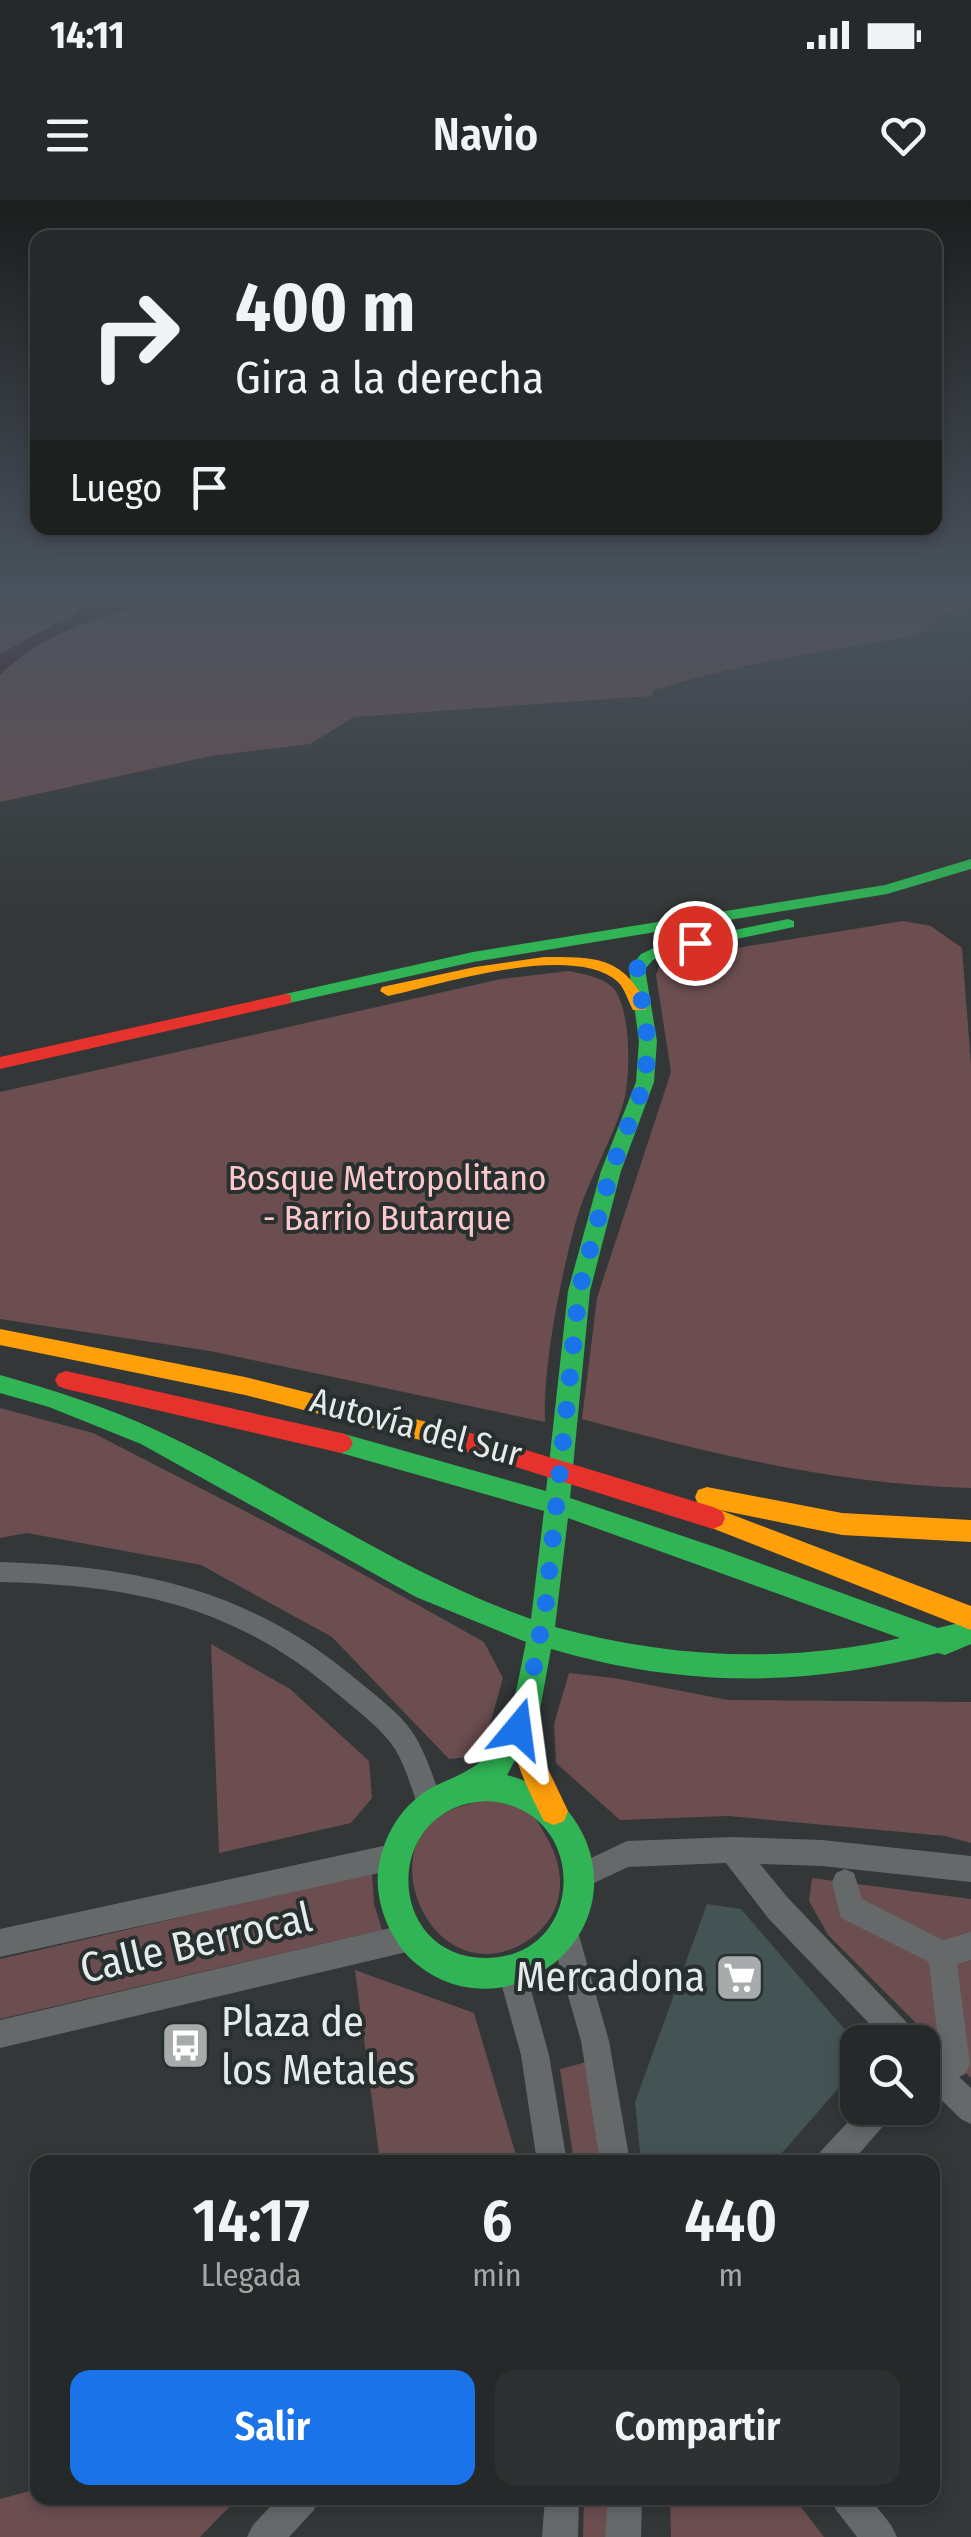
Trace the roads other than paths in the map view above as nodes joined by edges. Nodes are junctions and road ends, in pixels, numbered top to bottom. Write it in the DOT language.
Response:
graph roads {
  1 [pos="971,864"];
  2 [pos="971,882"];
  3 [pos="788,924"];
  4 [pos="388,990"];
  5 [pos="643,1014"];
  6 [pos="0,1063"];
  7 [pos="0,1080"];
  8 [pos="0,1338"];
  9 [pos="0,1368"];
  10 [pos="0,1384"];
  11 [pos="655,1490"];
  12 [pos="971,1532"];
  13 [pos="0,1572"];
  14 [pos="971,1618"];
  15 [pos="971,1632"];
  16 [pos="971,1653"];
  17 [pos="525,1715"];
  18 [pos="468,1786"];
  19 [pos="430,1804"];
  20 [pos="559,1821"];
  21 [pos="732,1850"];
  22 [pos="397,1856"];
  23 [pos="971,1868"];
  24 [pos="579,1877"];
  25 [pos="845,1882"];
  26 [pos="564,1932"];
  27 [pos="411,1936"];
  28 [pos="0,1943"];
  29 [pos="971,1946"];
  30 [pos="942,1954"];
  31 [pos="512,1972"];
  32 [pos="890,2025"];
  33 [pos="0,2034"];
  34 [pos="955,2064"];
  35 [pos="940,2078"];
  36 [pos="971,2109"];
  37 [pos="865,2125"];
  38 [pos="551,2155"];
  39 [pos="613,2155"];
  40 [pos="838,2155"];
  41 [pos="295,2505"];
  42 [pos="562,2505"];
  43 [pos="624,2505"];
  44 [pos="853,2505"];
  45 [pos="265,2537"];
  46 [pos="560,2537"];
  47 [pos="624,2537"];
  48 [pos="878,2537"];
  1 -- 6 [label="main road"];
  2 -- 3 [label="main road"];
  3 -- 4 [label="main road"];
  3 -- 5 [label="main road"];
  4 -- 5 [label="main road"];
  4 -- 7 [label="main road"];
  5 -- 17 [label="main road"];
  8 -- 11 [label="main road, Autovía del Sur"];
  9 -- 16 [label="main road, Autovía del Sur"];
  10 -- 15 [label="main road"];
  11 -- 12 [label="main road"];
  11 -- 14 [label="main road, Autovía del Sur"];
  13 -- 19 [label="street"];
  17 -- 18 [label="main road"];
  17 -- 20 [label="main road"];
  18 -- 19 [label="main road"];
  18 -- 20 [label="main road"];
  19 -- 22 [label="main road"];
  20 -- 24 [label="main road"];
  21 -- 23 [label="street"];
  21 -- 24 [label="street"];
  21 -- 32 [label="street"];
  22 -- 27 [label="main road"];
  22 -- 28 [label="street, Calle Berrocal"];
  24 -- 26 [label="main road"];
  25 -- 30 [label="street"];
  26 -- 31 [label="main road"];
  26 -- 39 [label="street"];
  27 -- 31 [label="main road"];
  27 -- 33 [label="street, Calle Berrocal"];
  29 -- 30 [label="street"];
  30 -- 34 [label="street"];
  31 -- 38 [label="street"];
  35 -- 36 [label="street"];
  37 -- 40 [label="street"];
  41 -- 45 [label="street"];
  42 -- 46 [label="street"];
  43 -- 47 [label="street"];
  44 -- 48 [label="street"];
}
